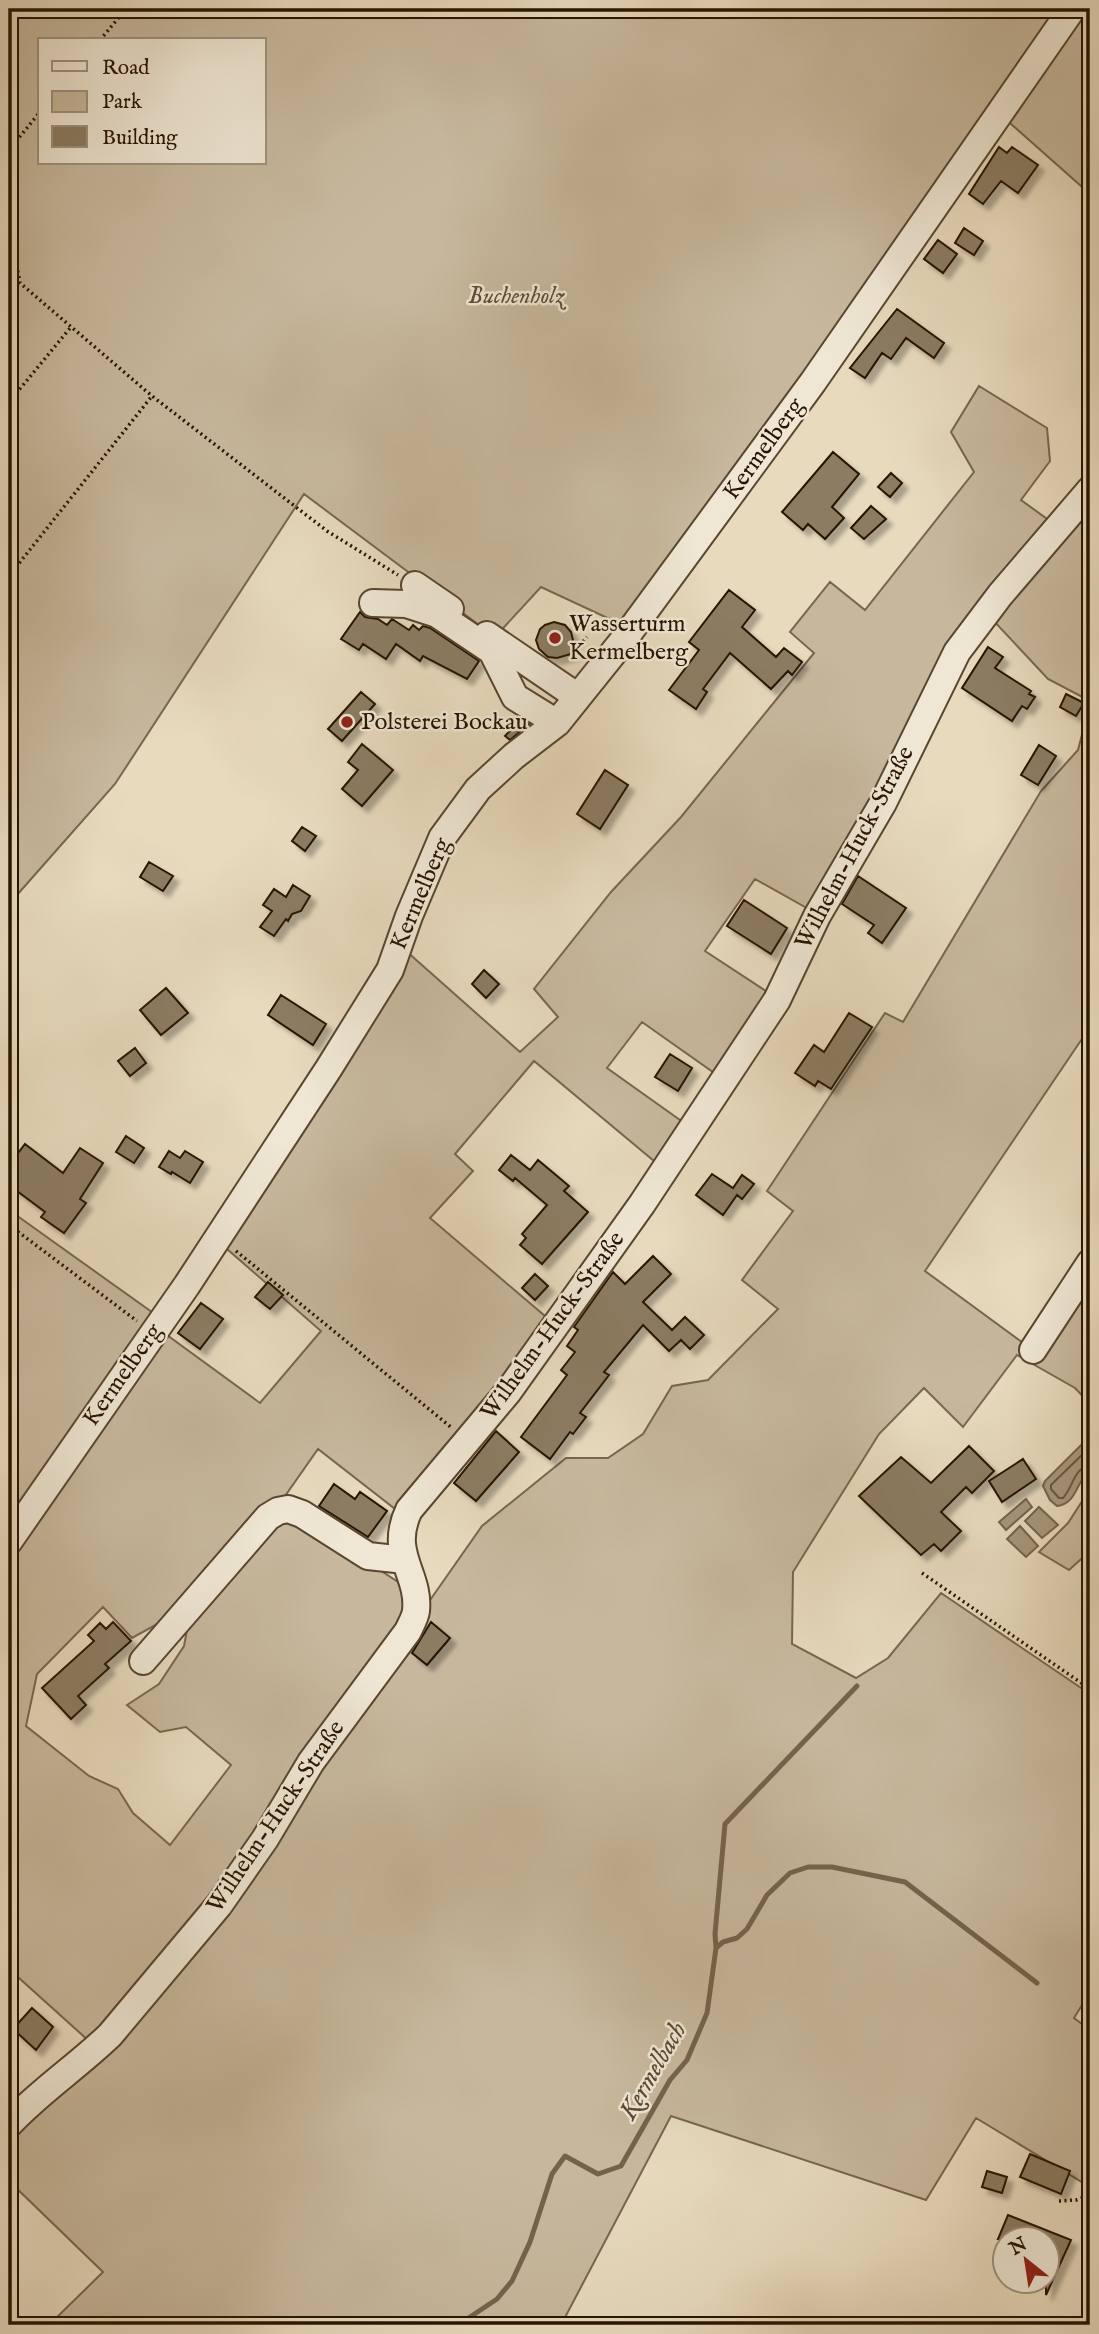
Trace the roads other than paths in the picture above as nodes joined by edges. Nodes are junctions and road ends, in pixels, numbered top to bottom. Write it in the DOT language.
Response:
graph roads {
  1 [pos="1072,9"];
  2 [pos="1090,491"];
  3 [pos="415,585"];
  4 [pos="373,603"];
  5 [pos="578,697"];
  6 [pos="557,723"];
  7 [pos="1090,1263"];
  8 [pos="1033,1350"];
  9 [pos="9,1541"];
  10 [pos="405,1560"];
  11 [pos="143,1661"];
  12 [pos="9,2124"];
  1 -- 5 [label="street, Kermelberg"];
  2 -- 10 [label="street, Wilhelm-Huck-Straße"];
  3 -- 5 [label="street"];
  4 -- 6 [label="street"];
  5 -- 6 [label="street, Kermelberg"];
  6 -- 9 [label="street, Kermelberg"];
  7 -- 8 [label="street"];
  10 -- 11 [label="street"];
  10 -- 12 [label="street, Wilhelm-Huck-Straße"];
}
